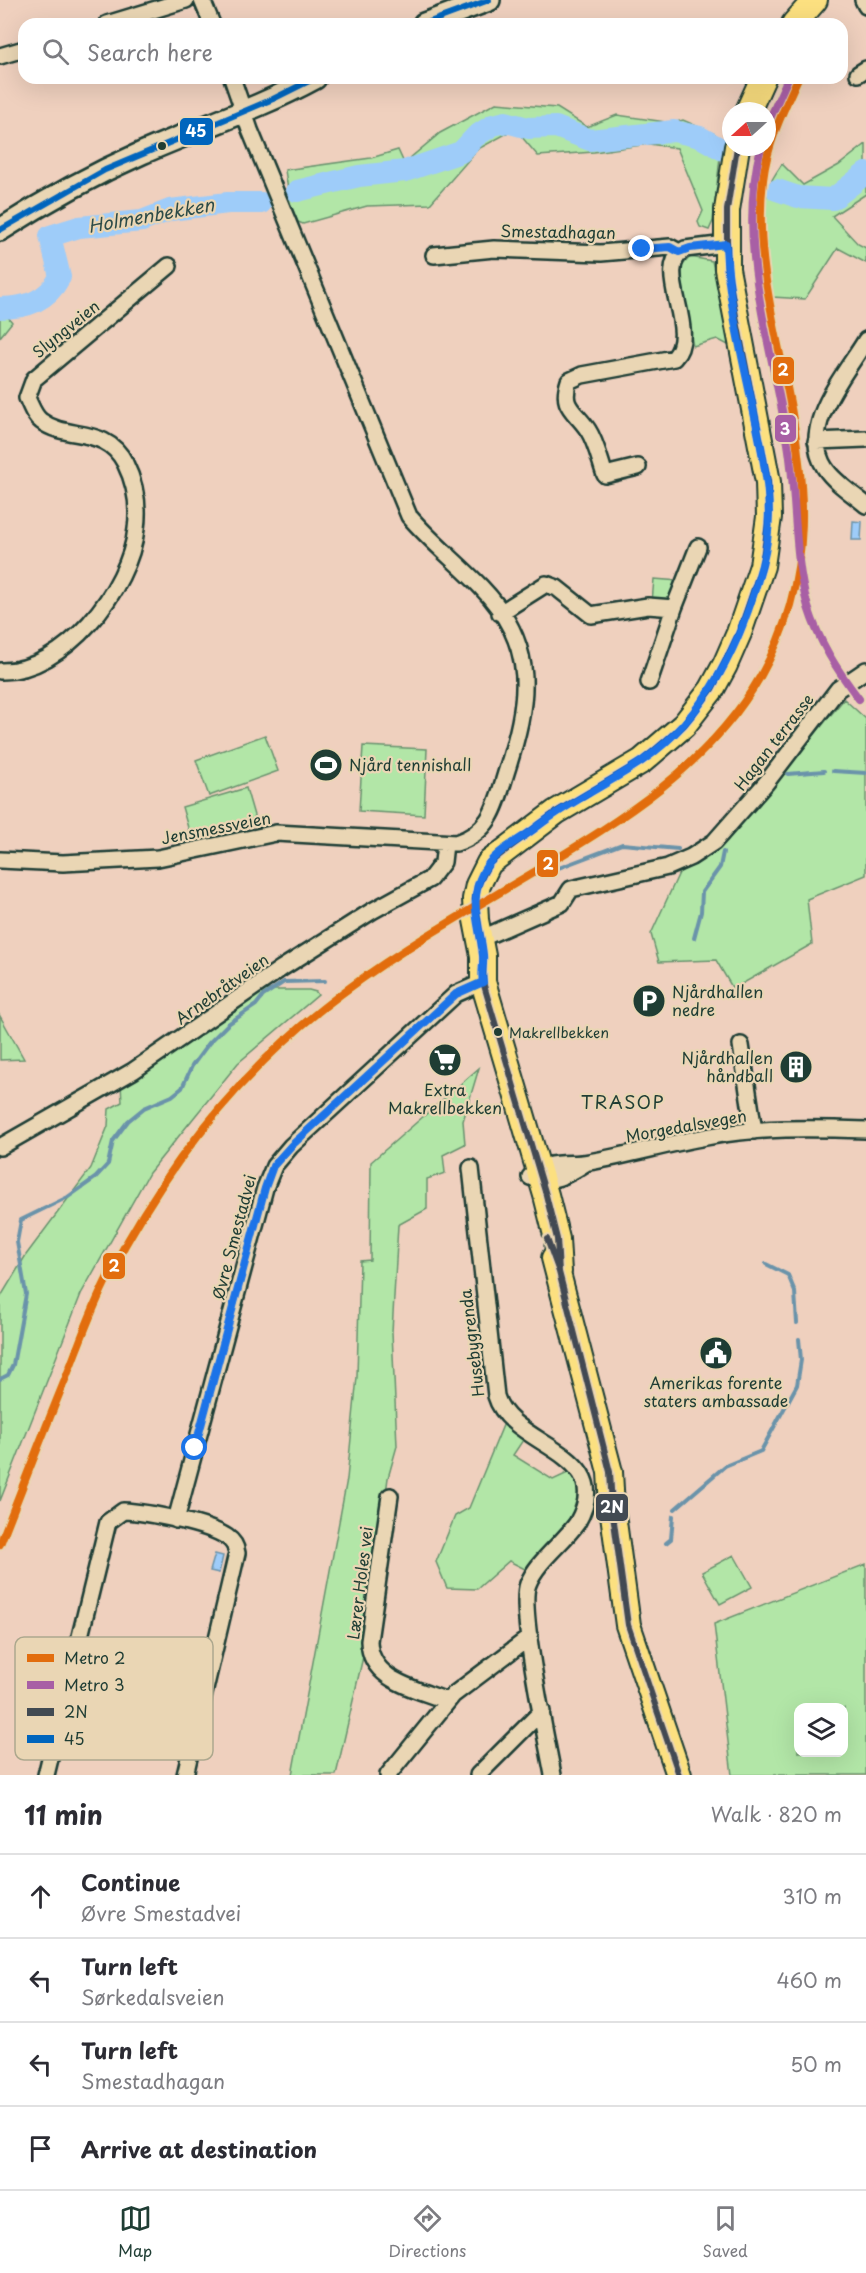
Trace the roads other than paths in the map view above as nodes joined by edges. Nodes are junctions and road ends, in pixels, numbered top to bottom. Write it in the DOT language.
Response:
graph roads {
  1 [pos="186,0"];
  2 [pos="202,0"];
  3 [pos="489,0"];
  4 [pos="801,0"];
  5 [pos="815,0"];
  6 [pos="863,0"];
  7 [pos="866,6"];
  8 [pos="126,18"];
  9 [pos="210,18"];
  10 [pos="440,18"];
  11 [pos="796,18"];
  12 [pos="799,18"];
  13 [pos="18,51"];
  14 [pos="0,56"];
  15 [pos="234,84"];
  16 [pos="302,84"];
  17 [pos="760,84"];
  18 [pos="752,102"];
  19 [pos="243,111"];
  20 [pos="735,156"];
  21 [pos="0,230"];
  22 [pos="726,244"];
  23 [pos="679,252"];
  24 [pos="434,255"];
  25 [pos="169,266"];
  26 [pos="866,340"];
  27 [pos="866,439"];
  28 [pos="816,441"];
  29 [pos="638,467"];
  30 [pos="866,505"];
  31 [pos="698,547"];
  32 [pos="674,608"];
  33 [pos="500,613"];
  34 [pos="866,670"];
  35 [pos="0,671"];
  36 [pos="649,682"];
  37 [pos="445,844"];
  38 [pos="0,860"];
  39 [pos="477,927"];
  40 [pos="482,979"];
  41 [pos="741,1045"];
  42 [pos="866,1130"];
  43 [pos="754,1131"];
  44 [pos="0,1147"];
  45 [pos="471,1168"];
  46 [pos="537,1176"];
  47 [pos="611,1476"];
  48 [pos="584,1480"];
  49 [pos="390,1496"];
  50 [pos="176,1520"];
  51 [pos="80,1637"];
  52 [pos="530,1637"];
  53 [pos="213,1655"];
  54 [pos="447,1701"];
  55 [pos="542,1711"];
  56 [pos="50,1760"];
  57 [pos="189,1760"];
  58 [pos="46,1775"];
  59 [pos="185,1775"];
  60 [pos="388,1775"];
  61 [pos="478,1775"];
  62 [pos="553,1775"];
  63 [pos="679,1775"];
  1 -- 8 [label="street"];
  2 -- 9 [label="street"];
  3 -- 10 [label="main road"];
  4 -- 11 [label="main road"];
  5 -- 12 [label="main road"];
  6 -- 7 [label="street"];
  13 -- 14 [label="street"];
  15 -- 19 [label="street, Jensmessveien"];
  16 -- 19 [label="main road"];
  17 -- 18 [label="main road"];
  19 -- 21 [label="main road"];
  19 -- 33 [label="street, Jensmessveien"];
  20 -- 22 [label="main road"];
  22 -- 23 [label="street, Smestadhagan"];
  22 -- 39 [label="main road"];
  23 -- 24 [label="street, Smestadhagan"];
  23 -- 29 [label="street"];
  25 -- 35 [label="street, Slyngveien"];
  26 -- 28 [label="street"];
  27 -- 28 [label="street"];
  28 -- 30 [label="street"];
  31 -- 32 [label="street"];
  32 -- 33 [label="street"];
  32 -- 36 [label="street"];
  33 -- 37 [label="street, Jensmessveien"];
  34 -- 39 [label="street, Hagan terrasse"];
  37 -- 38 [label="street, Jensmessveien"];
  37 -- 44 [label="street, Arnebråtveien"];
  39 -- 40 [label="main road"];
  40 -- 46 [label="main road"];
  40 -- 50 [label="street, Øvre Smestadvei"];
  41 -- 43 [label="street"];
  42 -- 43 [label="street, Morgedalsvegen"];
  43 -- 46 [label="street, Morgedalsvegen"];
  45 -- 48 [label="street, Husebygrenda"];
  46 -- 47 [label="main road"];
  47 -- 48 [label="street"];
  47 -- 63 [label="main road"];
  48 -- 52 [label="street"];
  49 -- 54 [label="street, Lærer Holes vei"];
  50 -- 51 [label="street"];
  50 -- 53 [label="street"];
  52 -- 54 [label="street"];
  52 -- 55 [label="street"];
  54 -- 60 [label="street"];
  55 -- 61 [label="street"];
  55 -- 62 [label="street"];
  56 -- 58 [label="street"];
  57 -- 59 [label="street"];
}
